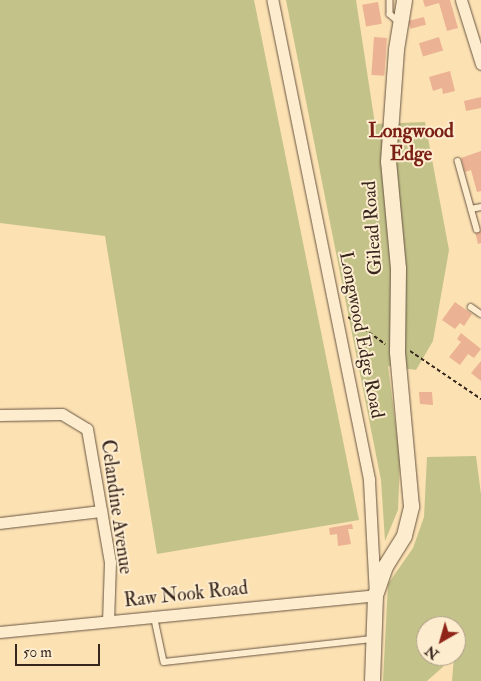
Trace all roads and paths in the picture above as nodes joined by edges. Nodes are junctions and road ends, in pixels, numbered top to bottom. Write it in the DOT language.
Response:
graph roads {
  1 [pos="272,0"];
  2 [pos="390,0"];
  3 [pos="404,0"];
  4 [pos="461,0"];
  5 [pos="400,23"];
  6 [pos="481,64"];
  7 [pos="458,161"];
  8 [pos="481,207"];
  9 [pos="471,209"];
  10 [pos="477,228"];
  11 [pos="471,306"];
  12 [pos="336,308"];
  13 [pos="481,314"];
  14 [pos="397,347"];
  15 [pos="481,399"];
  16 [pos="0,415"];
  17 [pos="101,511"];
  18 [pos="0,523"];
  19 [pos="376,595"];
  20 [pos="154,615"];
  21 [pos="108,621"];
  22 [pos="0,632"];
  23 [pos="375,638"];
  24 [pos="372,681"];
  1 -- 12 [label="street, Longwood Edge Road"];
  2 -- 5 [label="lane"];
  3 -- 5 [label="street, Gilead Road"];
  4 -- 6 [label="street"];
  5 -- 14 [label="street, Gilead Road"];
  7 -- 9 [label="lane"];
  8 -- 9 [label="lane"];
  9 -- 10 [label="lane"];
  11 -- 13 [label="lane"];
  12 -- 14 [label="path"];
  12 -- 19 [label="street, Longwood Edge Road"];
  14 -- 15 [label="path"];
  14 -- 19 [label="street, Gilead Road"];
  16 -- 17 [label="street, Celandine Avenue"];
  17 -- 18 [label="street"];
  17 -- 21 [label="street, Celandine Avenue"];
  19 -- 20 [label="street, Raw Nook Road"];
  19 -- 23 [label="street, Longwood Edge Road"];
  20 -- 21 [label="street, Raw Nook Road"];
  20 -- 23 [label="lane"];
  21 -- 22 [label="street, Raw Nook Road"];
  23 -- 24 [label="street, Longwood Edge Road"];
}
